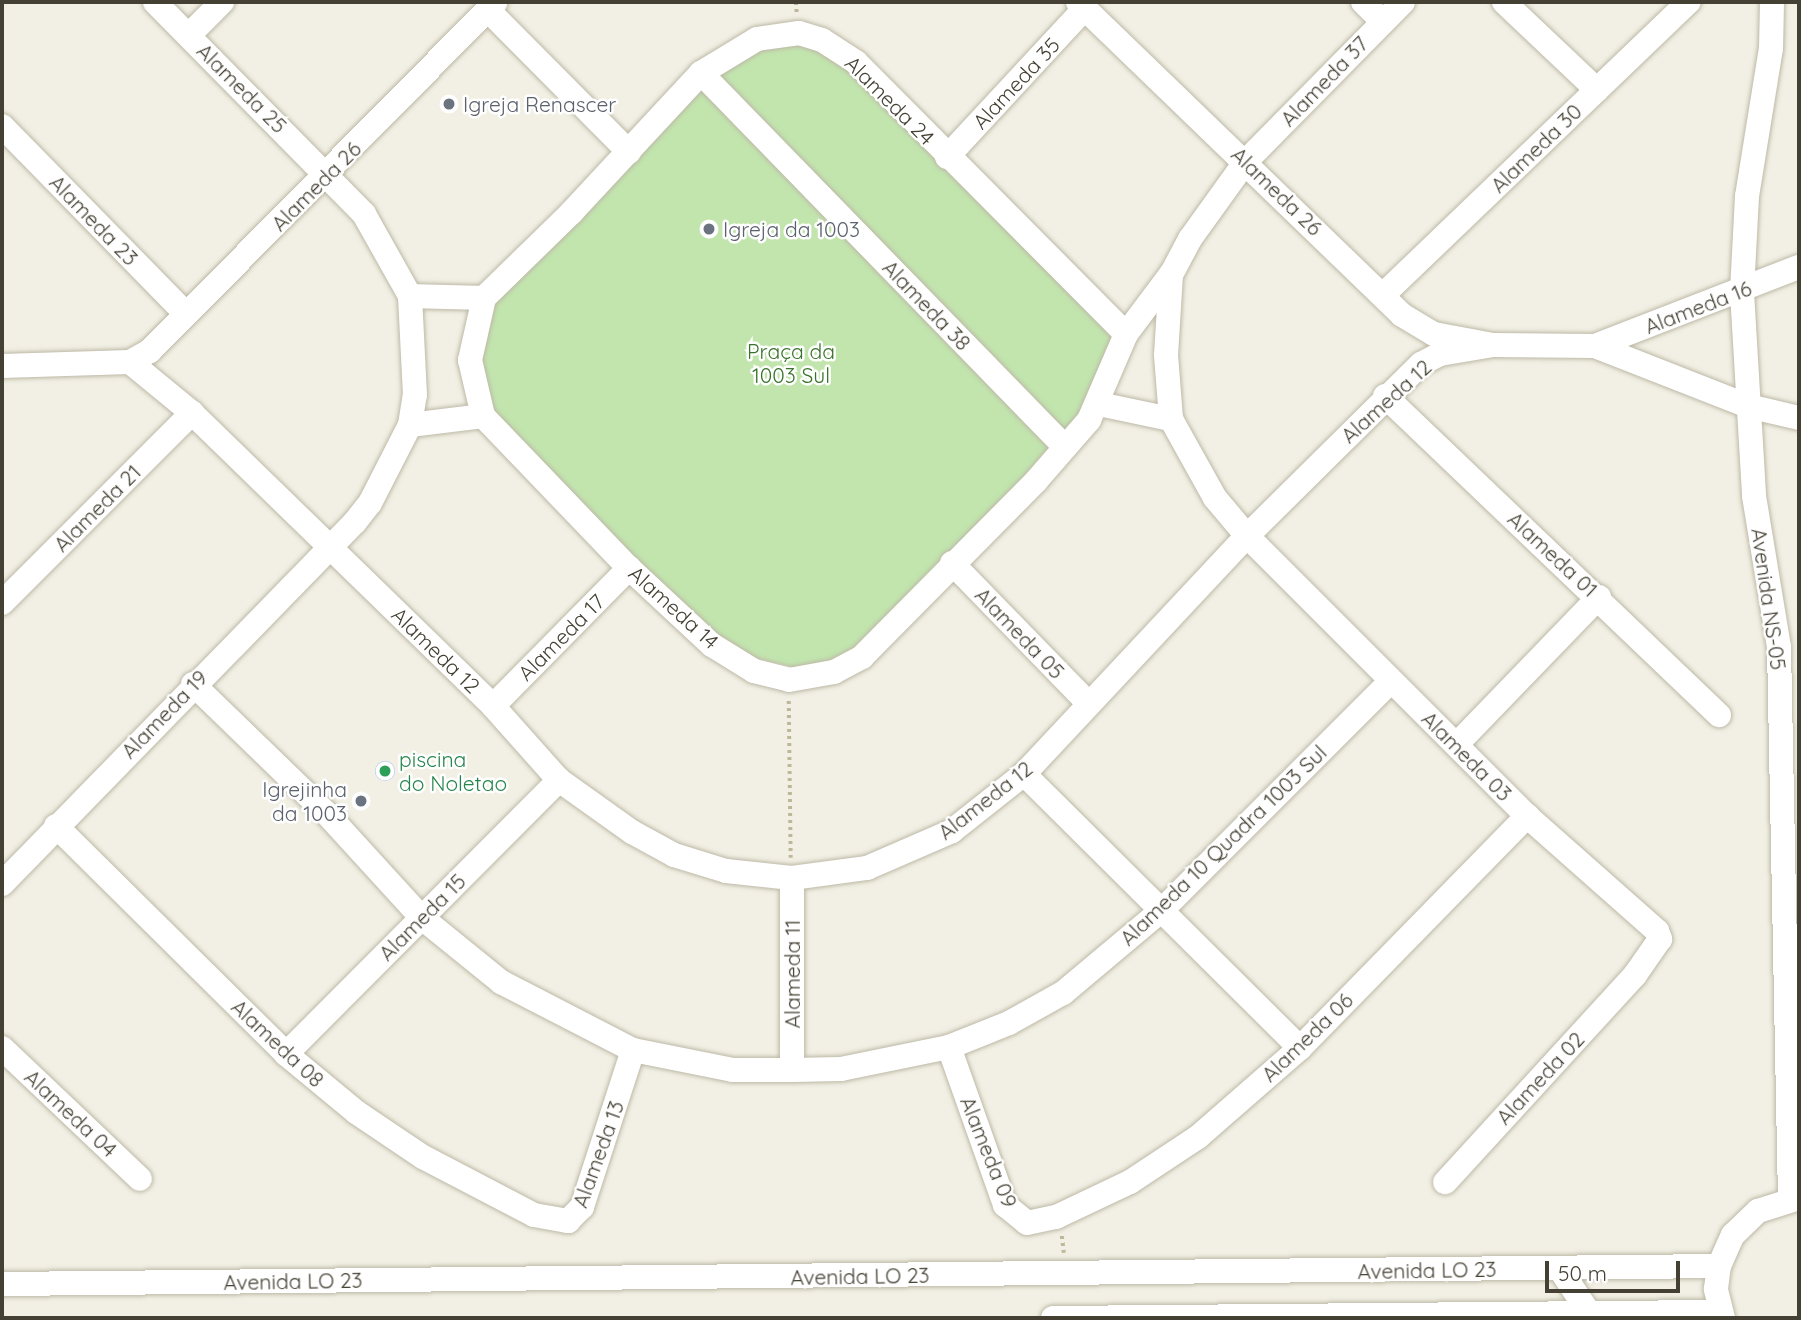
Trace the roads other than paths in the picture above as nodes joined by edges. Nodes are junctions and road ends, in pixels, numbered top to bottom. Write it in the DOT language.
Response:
graph roads {
  1 [pos="155,2"];
  2 [pos="222,2"];
  3 [pos="1363,2"];
  4 [pos="1403,2"];
  5 [pos="1504,2"];
  6 [pos="1688,2"];
  7 [pos="1772,2"];
  8 [pos="1081,5"];
  9 [pos="492,6"];
  10 [pos="1382,21"];
  11 [pos="189,36"];
  12 [pos="701,73"];
  13 [pos="1597,90"];
  14 [pos="2,126"];
  15 [pos="629,152"];
  16 [pos="947,157"];
  17 [pos="1246,161"];
  18 [pos="329,175"];
  19 [pos="1799,267"];
  20 [pos="1171,274"];
  21 [pos="1742,292"];
  22 [pos="1384,294"];
  23 [pos="410,296"];
  24 [pos="484,299"];
  25 [pos="186,314"];
  26 [pos="1126,334"];
  27 [pos="1493,345"];
  28 [pos="1595,346"];
  29 [pos="130,362"];
  30 [pos="2,366"];
  31 [pos="1385,396"];
  32 [pos="1099,404"];
  33 [pos="1748,406"];
  34 [pos="192,413"];
  35 [pos="483,416"];
  36 [pos="1799,418"];
  37 [pos="1171,419"];
  38 [pos="410,425"];
  39 [pos="1065,447"];
  40 [pos="1247,536"];
  41 [pos="329,547"];
  42 [pos="952,563"];
  43 [pos="629,568"];
  44 [pos="1599,597"];
  45 [pos="2,603"];
  46 [pos="1390,682"];
  47 [pos="193,684"];
  48 [pos="1087,702"];
  49 [pos="493,706"];
  50 [pos="1719,715"];
  51 [pos="1458,743"];
  52 [pos="1024,774"];
  53 [pos="559,780"];
  54 [pos="1527,816"];
  55 [pos="56,826"];
  56 [pos="792,878"];
  57 [pos="2,884"];
  58 [pos="1162,909"];
  59 [pos="422,918"];
  60 [pos="1635,975"];
  61 [pos="949,1047"];
  62 [pos="2,1048"];
  63 [pos="1300,1048"];
  64 [pos="633,1051"];
  65 [pos="286,1054"];
  66 [pos="792,1070"];
  67 [pos="141,1178"];
  68 [pos="1445,1182"];
  69 [pos="1794,1198"];
  70 [pos="534,1215"];
  71 [pos="1056,1217"];
  72 [pos="1719,1266"];
  73 [pos="1560,1269"];
  74 [pos="2,1284"];
  75 [pos="1589,1313"];
  76 [pos="1722,1315"];
  77 [pos="1053,1318"];
  78 [pos="1148,1318"];
  1 -- 11 [label="street, Alameda 25"];
  2 -- 11 [label="street"];
  3 -- 10 [label="street"];
  4 -- 10 [label="street, Alameda 37"];
  5 -- 13 [label="street"];
  6 -- 13 [label="street, Alameda 30"];
  7 -- 21 [label="street, Avenida NS-05"];
  8 -- 16 [label="street, Alameda 35"];
  8 -- 17 [label="street, Alameda 26"];
  9 -- 15 [label="street"];
  9 -- 18 [label="street, Alameda 26"];
  10 -- 17 [label="street, Alameda 37"];
  11 -- 18 [label="street, Alameda 25"];
  12 -- 15 [label="street, Alameda 24"];
  12 -- 16 [label="street, Alameda 24"];
  12 -- 39 [label="street, Alameda 38"];
  13 -- 22 [label="street, Alameda 30"];
  14 -- 25 [label="street, Alameda 23"];
  15 -- 24 [label="street, Alameda 24"];
  16 -- 26 [label="street, Alameda 24"];
  17 -- 20 [label="street, Alameda 37"];
  17 -- 22 [label="street, Alameda 26"];
  18 -- 23 [label="street, Alameda 25"];
  18 -- 25 [label="street, Alameda 26"];
  19 -- 21 [label="street, Alameda 16"];
  20 -- 26 [label="street"];
  20 -- 37 [label="street"];
  21 -- 28 [label="street, Alameda 16"];
  21 -- 33 [label="street, Avenida NS-05"];
  22 -- 27 [label="street, Alameda 26"];
  23 -- 24 [label="street"];
  23 -- 38 [label="street, Alameda 19"];
  24 -- 35 [label="street"];
  25 -- 29 [label="street, Alameda 26"];
  26 -- 32 [label="street, Alameda 14"];
  27 -- 28 [label="street, Alameda 16"];
  27 -- 31 [label="street, Alameda 12"];
  28 -- 33 [label="street, Alameda 16"];
  29 -- 30 [label="street"];
  29 -- 34 [label="street, Alameda 12"];
  31 -- 40 [label="street, Alameda 12"];
  31 -- 44 [label="street, Alameda 01"];
  32 -- 37 [label="street"];
  32 -- 39 [label="street, Alameda 14"];
  33 -- 36 [label="street, Alameda 16"];
  33 -- 69 [label="street, Avenida NS-05"];
  34 -- 41 [label="street, Alameda 12"];
  34 -- 45 [label="street, Alameda 21"];
  35 -- 38 [label="street"];
  35 -- 43 [label="street, Alameda 14"];
  37 -- 40 [label="street, Alameda 03"];
  38 -- 41 [label="street, Alameda 19"];
  39 -- 42 [label="street, Alameda 14"];
  40 -- 46 [label="street, Alameda 03"];
  40 -- 48 [label="street, Alameda 12"];
  41 -- 47 [label="street, Alameda 19"];
  41 -- 49 [label="street, Alameda 12"];
  42 -- 43 [label="street, Alameda 14"];
  42 -- 48 [label="street, Alameda 05"];
  43 -- 49 [label="street, Alameda 17"];
  44 -- 50 [label="street, Alameda 01"];
  44 -- 51 [label="street"];
  46 -- 51 [label="street, Alameda 03"];
  46 -- 58 [label="street, Alameda 10 Quadra 1003 Sul"];
  47 -- 55 [label="street, Alameda 19"];
  47 -- 59 [label="street, Alameda 10 Quadra 1003 Sul"];
  48 -- 52 [label="street, Alameda 12"];
  49 -- 53 [label="street, Alameda 12"];
  51 -- 54 [label="street, Alameda 03"];
  52 -- 56 [label="street, Alameda 12"];
  52 -- 58 [label="street"];
  53 -- 56 [label="street, Alameda 12"];
  53 -- 59 [label="street, Alameda 15"];
  54 -- 60 [label="street, Alameda 03"];
  54 -- 63 [label="street, Alameda 06"];
  55 -- 57 [label="street, Alameda 19"];
  55 -- 65 [label="street, Alameda 08"];
  56 -- 66 [label="street, Alameda 11"];
  58 -- 61 [label="street, Alameda 10 Quadra 1003 Sul"];
  58 -- 63 [label="street"];
  59 -- 64 [label="street, Alameda 10 Quadra 1003 Sul"];
  59 -- 65 [label="street, Alameda 15"];
  60 -- 68 [label="street, Alameda 02"];
  61 -- 66 [label="street, Alameda 10 Quadra 1003 Sul"];
  61 -- 71 [label="street, Alameda 09"];
  62 -- 67 [label="street, Alameda 04"];
  63 -- 71 [label="street, Alameda 06"];
  64 -- 66 [label="street, Alameda 10 Quadra 1003 Sul"];
  64 -- 70 [label="street, Alameda 13"];
  65 -- 70 [label="street, Alameda 08"];
  69 -- 72 [label="street"];
  72 -- 73 [label="street, Avenida LO 23"];
  72 -- 76 [label="street"];
  73 -- 74 [label="street, Avenida LO 23"];
  73 -- 75 [label="street"];
  75 -- 76 [label="street"];
  75 -- 78 [label="street"];
  77 -- 78 [label="street"];
}
